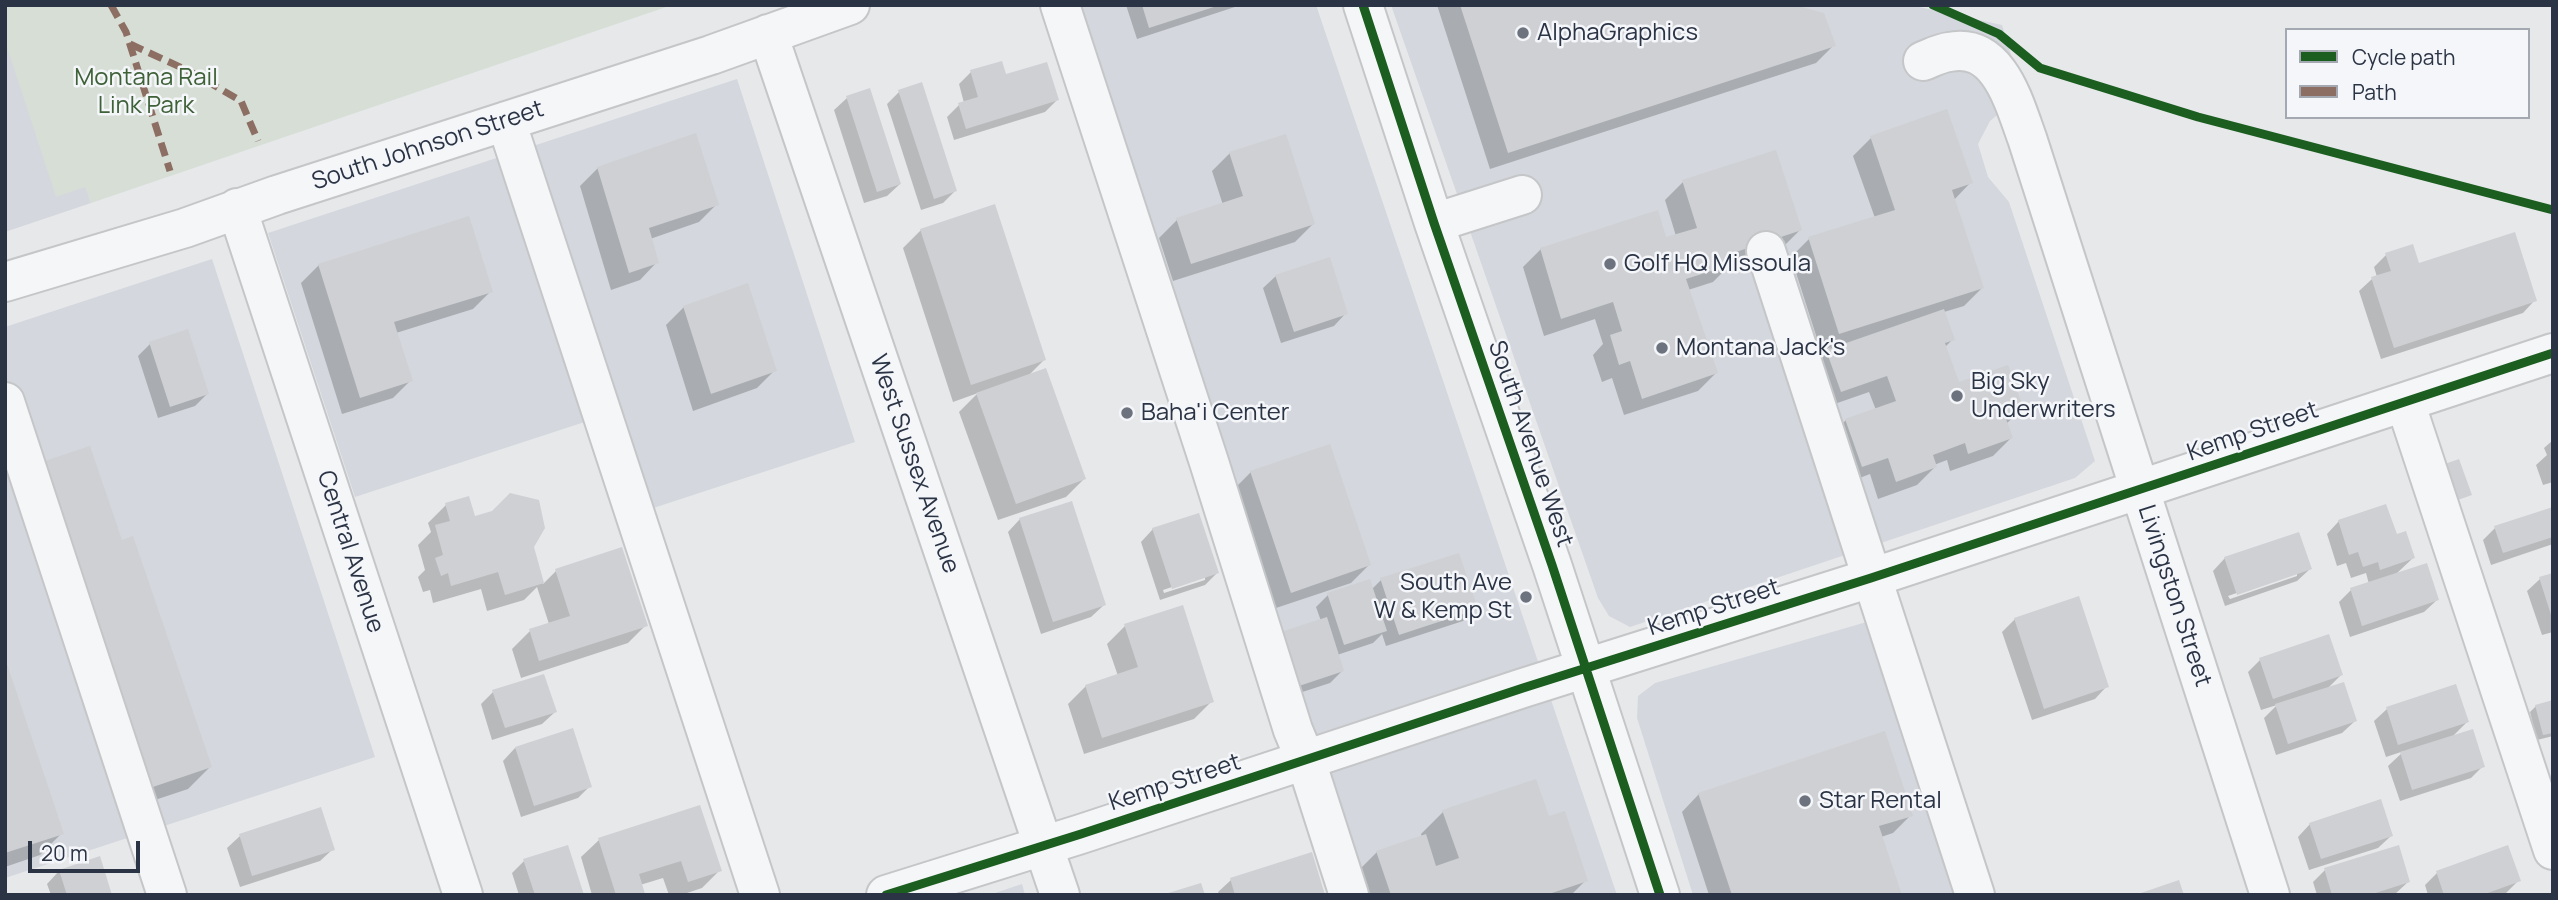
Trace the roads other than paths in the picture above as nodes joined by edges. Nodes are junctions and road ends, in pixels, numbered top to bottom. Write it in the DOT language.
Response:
graph roads {
  1 [pos="850,5"];
  2 [pos="1060,5"];
  3 [pos="1363,5"];
  4 [pos="768,34"];
  5 [pos="1923,61"];
  6 [pos="506,121"];
  7 [pos="1522,195"];
  8 [pos="236,208"];
  9 [pos="1434,222"];
  10 [pos="1766,251"];
  11 [pos="5,282"];
  12 [pos="2553,353"];
  13 [pos="2405,401"];
  14 [pos="5,402"];
  15 [pos="2140,491"];
  16 [pos="1871,578"];
  17 [pos="1587,669"];
  18 [pos="1306,761"];
  19 [pos="1044,846"];
  20 [pos="2553,850"];
  21 [pos="167,895"];
  22 [pos="463,895"];
  23 [pos="760,895"];
  24 [pos="886,895"];
  25 [pos="1060,895"];
  26 [pos="1349,895"];
  27 [pos="1660,895"];
  28 [pos="1975,895"];
  29 [pos="2270,895"];
  1 -- 4 [label="street, South Johnson Street"];
  2 -- 18 [label="street"];
  3 -- 9 [label="street, South Avenue West"];
  4 -- 6 [label="street, South Johnson Street"];
  4 -- 19 [label="street, West Sussex Avenue"];
  5 -- 15 [label="street, Livingston Street"];
  6 -- 8 [label="street, South Johnson Street"];
  6 -- 23 [label="street"];
  7 -- 9 [label="street"];
  8 -- 11 [label="street, South Johnson Street"];
  8 -- 22 [label="street, Central Avenue"];
  9 -- 17 [label="street, South Avenue West"];
  10 -- 16 [label="street"];
  12 -- 13 [label="street, Kemp Street"];
  13 -- 15 [label="street, Kemp Street"];
  13 -- 20 [label="street"];
  14 -- 21 [label="street"];
  15 -- 16 [label="street, Kemp Street"];
  15 -- 29 [label="street, Livingston Street"];
  16 -- 17 [label="street, Kemp Street"];
  16 -- 28 [label="street"];
  17 -- 18 [label="street, Kemp Street"];
  17 -- 27 [label="street, South Avenue West"];
  18 -- 19 [label="street, Kemp Street"];
  18 -- 26 [label="street"];
  19 -- 24 [label="street, Kemp Street"];
  19 -- 25 [label="street, West Sussex Avenue"];
}
